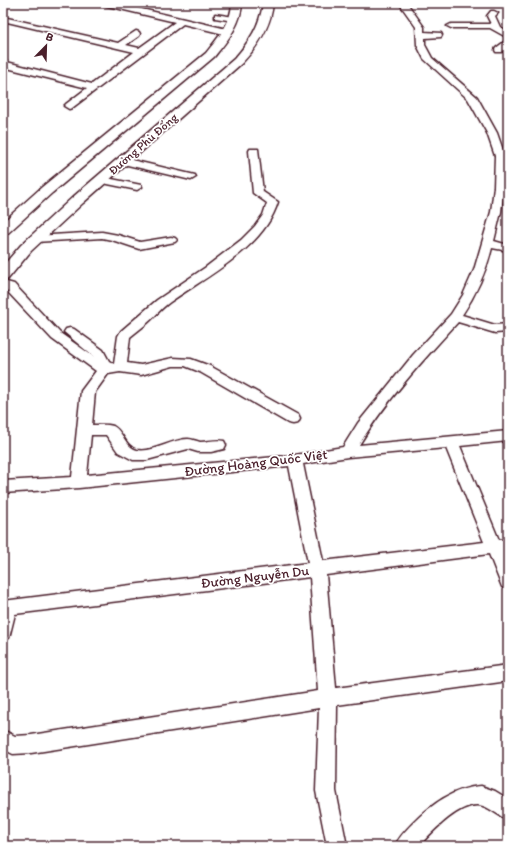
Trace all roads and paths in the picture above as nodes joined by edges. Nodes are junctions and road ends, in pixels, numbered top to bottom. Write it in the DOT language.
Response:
graph roads {
  1 [pos="106,3"];
  2 [pos="237,3"];
  3 [pos="268,3"];
  4 [pos="403,3"];
  5 [pos="494,13"];
  6 [pos="218,16"];
  7 [pos="3,19"];
  8 [pos="234,19"];
  9 [pos="182,21"];
  10 [pos="451,26"];
  11 [pos="497,28"];
  12 [pos="228,32"];
  13 [pos="136,34"];
  14 [pos="421,35"];
  15 [pos="438,35"];
  16 [pos="508,35"];
  17 [pos="508,42"];
  18 [pos="119,46"];
  19 [pos="499,50"];
  20 [pos="141,51"];
  21 [pos="3,64"];
  22 [pos="177,83"];
  23 [pos="94,87"];
  24 [pos="206,90"];
  25 [pos="70,106"];
  26 [pos="254,151"];
  27 [pos="504,155"];
  28 [pos="124,162"];
  29 [pos="191,177"];
  30 [pos="102,180"];
  31 [pos="137,187"];
  32 [pos="504,188"];
  33 [pos="3,230"];
  34 [pos="35,239"];
  35 [pos="171,240"];
  36 [pos="487,243"];
  37 [pos="508,248"];
  38 [pos="3,276"];
  39 [pos="3,285"];
  40 [pos="455,317"];
  41 [pos="508,328"];
  42 [pos="70,332"];
  43 [pos="112,369"];
  44 [pos="293,419"];
  45 [pos="85,430"];
  46 [pos="508,436"];
  47 [pos="451,442"];
  48 [pos="218,445"];
  49 [pos="348,452"];
  50 [pos="295,460"];
  51 [pos="79,482"];
  52 [pos="3,487"];
  53 [pos="501,546"];
  54 [pos="317,569"];
  55 [pos="508,582"];
  56 [pos="5,608"];
  57 [pos="3,633"];
  58 [pos="508,673"];
  59 [pos="328,698"];
  60 [pos="3,739"];
  61 [pos="508,810"];
  62 [pos="336,846"];
  63 [pos="405,846"];
  1 -- 9 [label="street"];
  2 -- 8 [label="main road, Đường Phù Đổng"];
  3 -- 24 [label="main road, Đường Phù Đổng"];
  4 -- 14 [label="street"];
  5 -- 11 [label="street"];
  6 -- 8 [label="street"];
  7 -- 18 [label="street"];
  8 -- 12 [label="main road, Đường Phù Đổng"];
  9 -- 12 [label="street"];
  9 -- 20 [label="street"];
  10 -- 11 [label="street"];
  11 -- 16 [label="street"];
  12 -- 22 [label="main road, Đường Phù Đổng"];
  13 -- 18 [label="street"];
  14 -- 15 [label="street"];
  14 -- 27 [label="street"];
  17 -- 19 [label="street"];
  18 -- 20 [label="street"];
  20 -- 23 [label="street"];
  21 -- 23 [label="street"];
  22 -- 24 [label="main road"];
  22 -- 33 [label="main road, Đường Phù Đổng"];
  23 -- 25 [label="street"];
  24 -- 28 [label="main road, Đường Phù Đổng"];
  26 -- 43 [label="street"];
  27 -- 32 [label="street"];
  28 -- 29 [label="street"];
  28 -- 30 [label="main road, Đường Phù Đổng"];
  30 -- 31 [label="street"];
  30 -- 34 [label="main road, Đường Phù Đổng"];
  32 -- 36 [label="street"];
  34 -- 35 [label="street"];
  34 -- 38 [label="main road, Đường Phù Đổng"];
  36 -- 37 [label="street"];
  36 -- 40 [label="street"];
  39 -- 43 [label="street"];
  40 -- 41 [label="street"];
  40 -- 49 [label="street"];
  42 -- 43 [label="street"];
  43 -- 44 [label="street"];
  43 -- 45 [label="street"];
  45 -- 48 [label="street"];
  45 -- 51 [label="street"];
  46 -- 47 [label="street, Đường Hoàng Quốc Việt"];
  47 -- 49 [label="street, Đường Hoàng Quốc Việt"];
  47 -- 53 [label="street"];
  49 -- 50 [label="street, Đường Hoàng Quốc Việt"];
  50 -- 51 [label="street, Đường Hoàng Quốc Việt"];
  50 -- 54 [label="street"];
  51 -- 52 [label="street, Đường Hoàng Quốc Việt"];
  53 -- 54 [label="street, Đường Nguyễn Du"];
  53 -- 55 [label="street"];
  54 -- 56 [label="street, Đường Nguyễn Du"];
  54 -- 59 [label="street"];
  56 -- 57 [label="street"];
  58 -- 59 [label="street"];
  59 -- 60 [label="street"];
  59 -- 62 [label="street"];
  61 -- 63 [label="street"];
}
